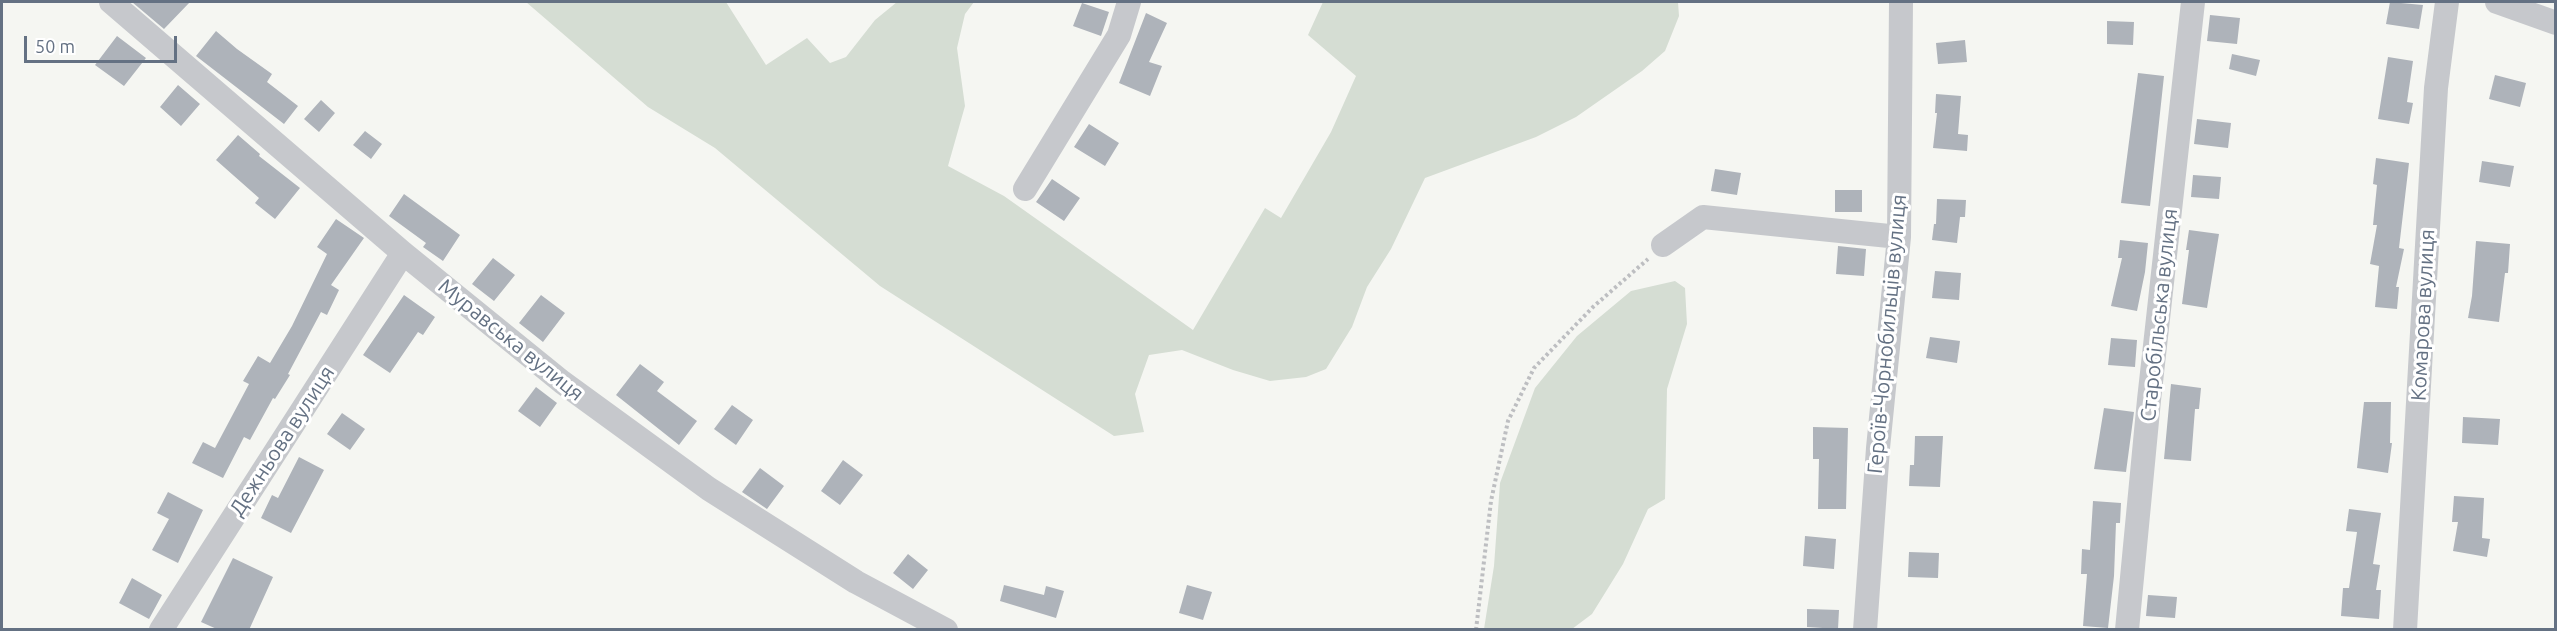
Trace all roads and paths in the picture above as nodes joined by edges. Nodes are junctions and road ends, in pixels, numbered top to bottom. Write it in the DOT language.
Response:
graph roads {
  1 [pos="111,2"];
  2 [pos="1129,2"];
  3 [pos="1901,2"];
  4 [pos="2193,2"];
  5 [pos="2447,2"];
  6 [pos="2497,2"];
  7 [pos="2556,23"];
  8 [pos="1025,189"];
  9 [pos="1899,237"];
  10 [pos="1663,245"];
  11 [pos="403,254"];
  12 [pos="161,630"];
  13 [pos="946,630"];
  14 [pos="1476,630"];
  15 [pos="1865,630"];
  16 [pos="2127,630"];
  17 [pos="2405,630"];
  1 -- 11 [label="street, Муравська вулиця"];
  2 -- 8 [label="street"];
  3 -- 9 [label="street, Героїв-Чорнобильців вулиця"];
  4 -- 16 [label="street, Старобільська вулиця"];
  5 -- 17 [label="street, Комарова вулиця"];
  6 -- 7 [label="street"];
  9 -- 10 [label="street"];
  9 -- 15 [label="street, Героїв-Чорнобильців вулиця"];
  10 -- 14 [label="path"];
  11 -- 12 [label="street, Дежньова вулиця"];
  11 -- 13 [label="street, Муравська вулиця"];
}
